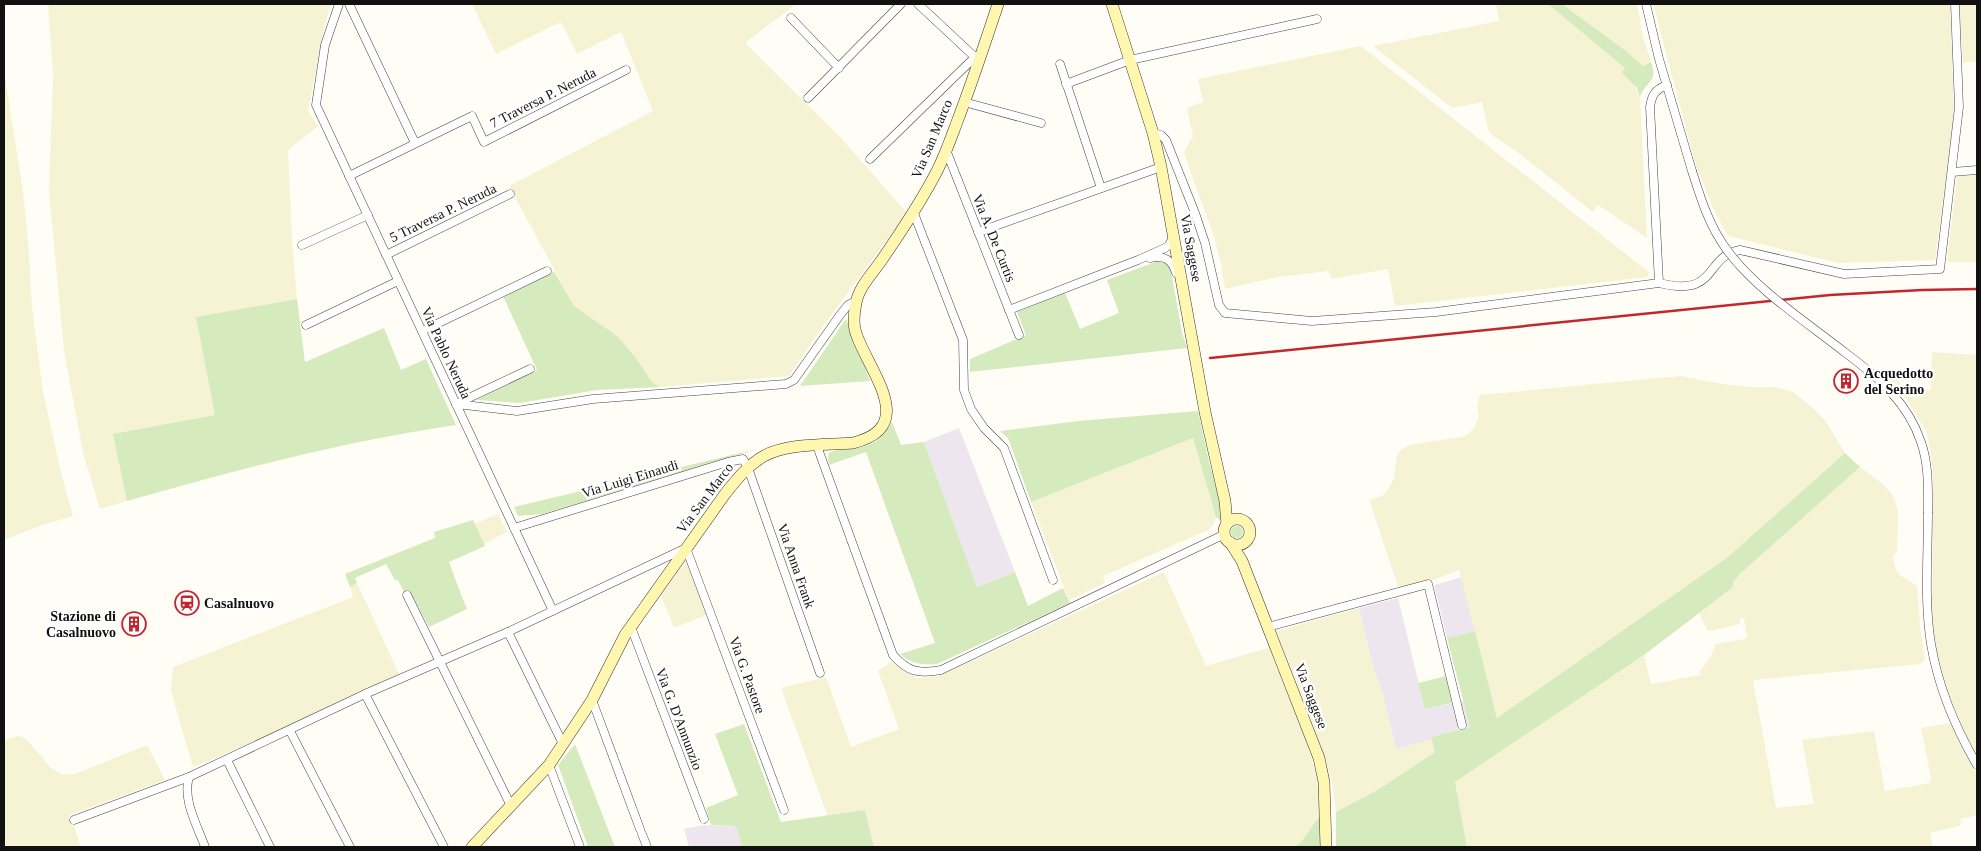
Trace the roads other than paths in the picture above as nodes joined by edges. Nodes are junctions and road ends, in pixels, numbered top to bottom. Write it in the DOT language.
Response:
graph roads {
  1 [pos="339,4"];
  2 [pos="349,4"];
  3 [pos="902,4"];
  4 [pos="918,4"];
  5 [pos="998,4"];
  6 [pos="1112,4"];
  7 [pos="1646,4"];
  8 [pos="1955,4"];
  9 [pos="791,18"];
  10 [pos="1317,19"];
  11 [pos="977,59"];
  12 [pos="1130,60"];
  13 [pos="1060,64"];
  14 [pos="838,68"];
  15 [pos="626,70"];
  16 [pos="1066,84"];
  17 [pos="1667,85"];
  18 [pos="808,98"];
  19 [pos="964,102"];
  20 [pos="1041,123"];
  21 [pos="1153,133"];
  22 [pos="416,143"];
  23 [pos="946,150"];
  24 [pos="870,159"];
  25 [pos="1160,167"];
  26 [pos="1977,170"];
  27 [pos="1952,172"];
  28 [pos="349,176"];
  29 [pos="1101,188"];
  30 [pos="510,194"];
  31 [pos="913,211"];
  32 [pos="368,215"];
  33 [pos="978,232"];
  34 [pos="1174,235"];
  35 [pos="302,245"];
  36 [pos="386,255"];
  37 [pos="1138,260"];
  38 [pos="547,271"];
  39 [pos="398,281"];
  40 [pos="1660,284"];
  41 [pos="856,301"];
  42 [pos="1009,310"];
  43 [pos="306,325"];
  44 [pos="422,331"];
  45 [pos="1019,335"];
  46 [pos="1193,342"];
  47 [pos="530,369"];
  48 [pos="456,404"];
  49 [pos="817,446"];
  50 [pos="748,468"];
  51 [pos="1225,501"];
  52 [pos="1244,521"];
  53 [pos="514,528"];
  54 [pos="1227,534"];
  55 [pos="1244,542"];
  56 [pos="686,548"];
  57 [pos="1242,562"];
  58 [pos="1053,580"];
  59 [pos="407,595"];
  60 [pos="553,611"];
  61 [pos="1268,627"];
  62 [pos="631,628"];
  63 [pos="508,632"];
  64 [pos="441,663"];
  65 [pos="820,672"];
  66 [pos="365,694"];
  67 [pos="592,700"];
  68 [pos="1462,725"];
  69 [pos="290,731"];
  70 [pos="563,744"];
  71 [pos="227,760"];
  72 [pos="549,765"];
  73 [pos="1977,765"];
  74 [pos="189,778"];
  75 [pos="511,806"];
  76 [pos="784,810"];
  77 [pos="704,818"];
  78 [pos="74,820"];
  79 [pos="205,847"];
  80 [pos="270,847"];
  81 [pos="350,847"];
  82 [pos="444,847"];
  83 [pos="472,847"];
  84 [pos="580,847"];
  85 [pos="647,847"];
  86 [pos="1326,847"];
  1 -- 28 [label="street, Via Pablo Neruda"];
  2 -- 22 [label="street"];
  3 -- 14 [label="street"];
  4 -- 11 [label="street"];
  5 -- 11 [label="main road, Via San Marco"];
  6 -- 12 [label="main road, Via Saggese"];
  7 -- 17 [label="street"];
  8 -- 27 [label="street"];
  9 -- 14 [label="street"];
  10 -- 12 [label="street"];
  11 -- 19 [label="main road, Via San Marco"];
  11 -- 24 [label="street"];
  12 -- 16 [label="street"];
  12 -- 21 [label="main road, Via Saggese"];
  13 -- 16 [label="street"];
  14 -- 18 [label="street"];
  15 -- 22 [label="street, 7 Traversa P. Neruda"];
  16 -- 29 [label="street"];
  17 -- 40 [label="street"];
  17 -- 73 [label="street, bridge"];
  19 -- 20 [label="street"];
  19 -- 23 [label="main road, Via San Marco"];
  21 -- 25 [label="main road, Via Saggese"];
  21 -- 40 [label="street"];
  22 -- 28 [label="street, 7 Traversa P. Neruda"];
  23 -- 31 [label="main road, Via San Marco"];
  23 -- 33 [label="street, Via A. De Curtis"];
  25 -- 29 [label="street"];
  25 -- 34 [label="main road, Via Saggese"];
  26 -- 27 [label="street"];
  27 -- 40 [label="street"];
  28 -- 32 [label="street, Via Pablo Neruda"];
  29 -- 33 [label="street"];
  30 -- 36 [label="street, 5 Traversa P. Neruda"];
  31 -- 41 [label="main road, Via San Marco"];
  31 -- 58 [label="street"];
  32 -- 35 [label="street"];
  32 -- 36 [label="street, Via Pablo Neruda"];
  33 -- 42 [label="street, Via A. De Curtis"];
  34 -- 37 [label="street"];
  34 -- 46 [label="main road, Via Saggese"];
  36 -- 39 [label="street, Via Pablo Neruda"];
  37 -- 42 [label="street"];
  37 -- 46 [label="street"];
  38 -- 44 [label="street"];
  39 -- 43 [label="street"];
  39 -- 44 [label="street, Via Pablo Neruda"];
  41 -- 48 [label="street"];
  41 -- 49 [label="main road, Via San Marco"];
  42 -- 45 [label="street, Via A. De Curtis"];
  44 -- 48 [label="street, Via Pablo Neruda"];
  46 -- 51 [label="main road, Via Saggese"];
  47 -- 48 [label="street"];
  48 -- 53 [label="street, Via Pablo Neruda"];
  49 -- 50 [label="main road, Via San Marco"];
  49 -- 54 [label="street"];
  50 -- 53 [label="street, Via Luigi Einaudi"];
  50 -- 56 [label="main road, Via San Marco"];
  50 -- 65 [label="street, Via Anna Frank"];
  51 -- 52 [label="main road"];
  51 -- 54 [label="main road, Via Saggese"];
  52 -- 54 [label="main road"];
  52 -- 55 [label="main road"];
  53 -- 60 [label="street, Via Pablo Neruda"];
  54 -- 55 [label="main road"];
  54 -- 57 [label="main road, Via Saggese"];
  55 -- 57 [label="main road"];
  56 -- 60 [label="street"];
  56 -- 62 [label="main road, Via San Marco"];
  56 -- 76 [label="street, Via G. Pastore"];
  57 -- 61 [label="main road, Via Saggese"];
  59 -- 64 [label="street"];
  60 -- 63 [label="street"];
  61 -- 68 [label="street"];
  61 -- 86 [label="main road, Via Saggese"];
  62 -- 67 [label="main road, Via San Marco"];
  62 -- 77 [label="street, Via G. D'Annunzio"];
  63 -- 64 [label="street"];
  63 -- 70 [label="street"];
  64 -- 66 [label="street"];
  64 -- 75 [label="street"];
  66 -- 69 [label="street"];
  66 -- 82 [label="street"];
  67 -- 70 [label="main road, Via San Marco"];
  67 -- 85 [label="street"];
  69 -- 71 [label="street"];
  69 -- 81 [label="street"];
  70 -- 72 [label="main road, Via San Marco"];
  71 -- 74 [label="street"];
  71 -- 80 [label="street"];
  72 -- 75 [label="main road, Via San Marco"];
  72 -- 84 [label="street"];
  74 -- 78 [label="street"];
  74 -- 79 [label="street"];
  75 -- 83 [label="main road, Via San Marco"];
}
